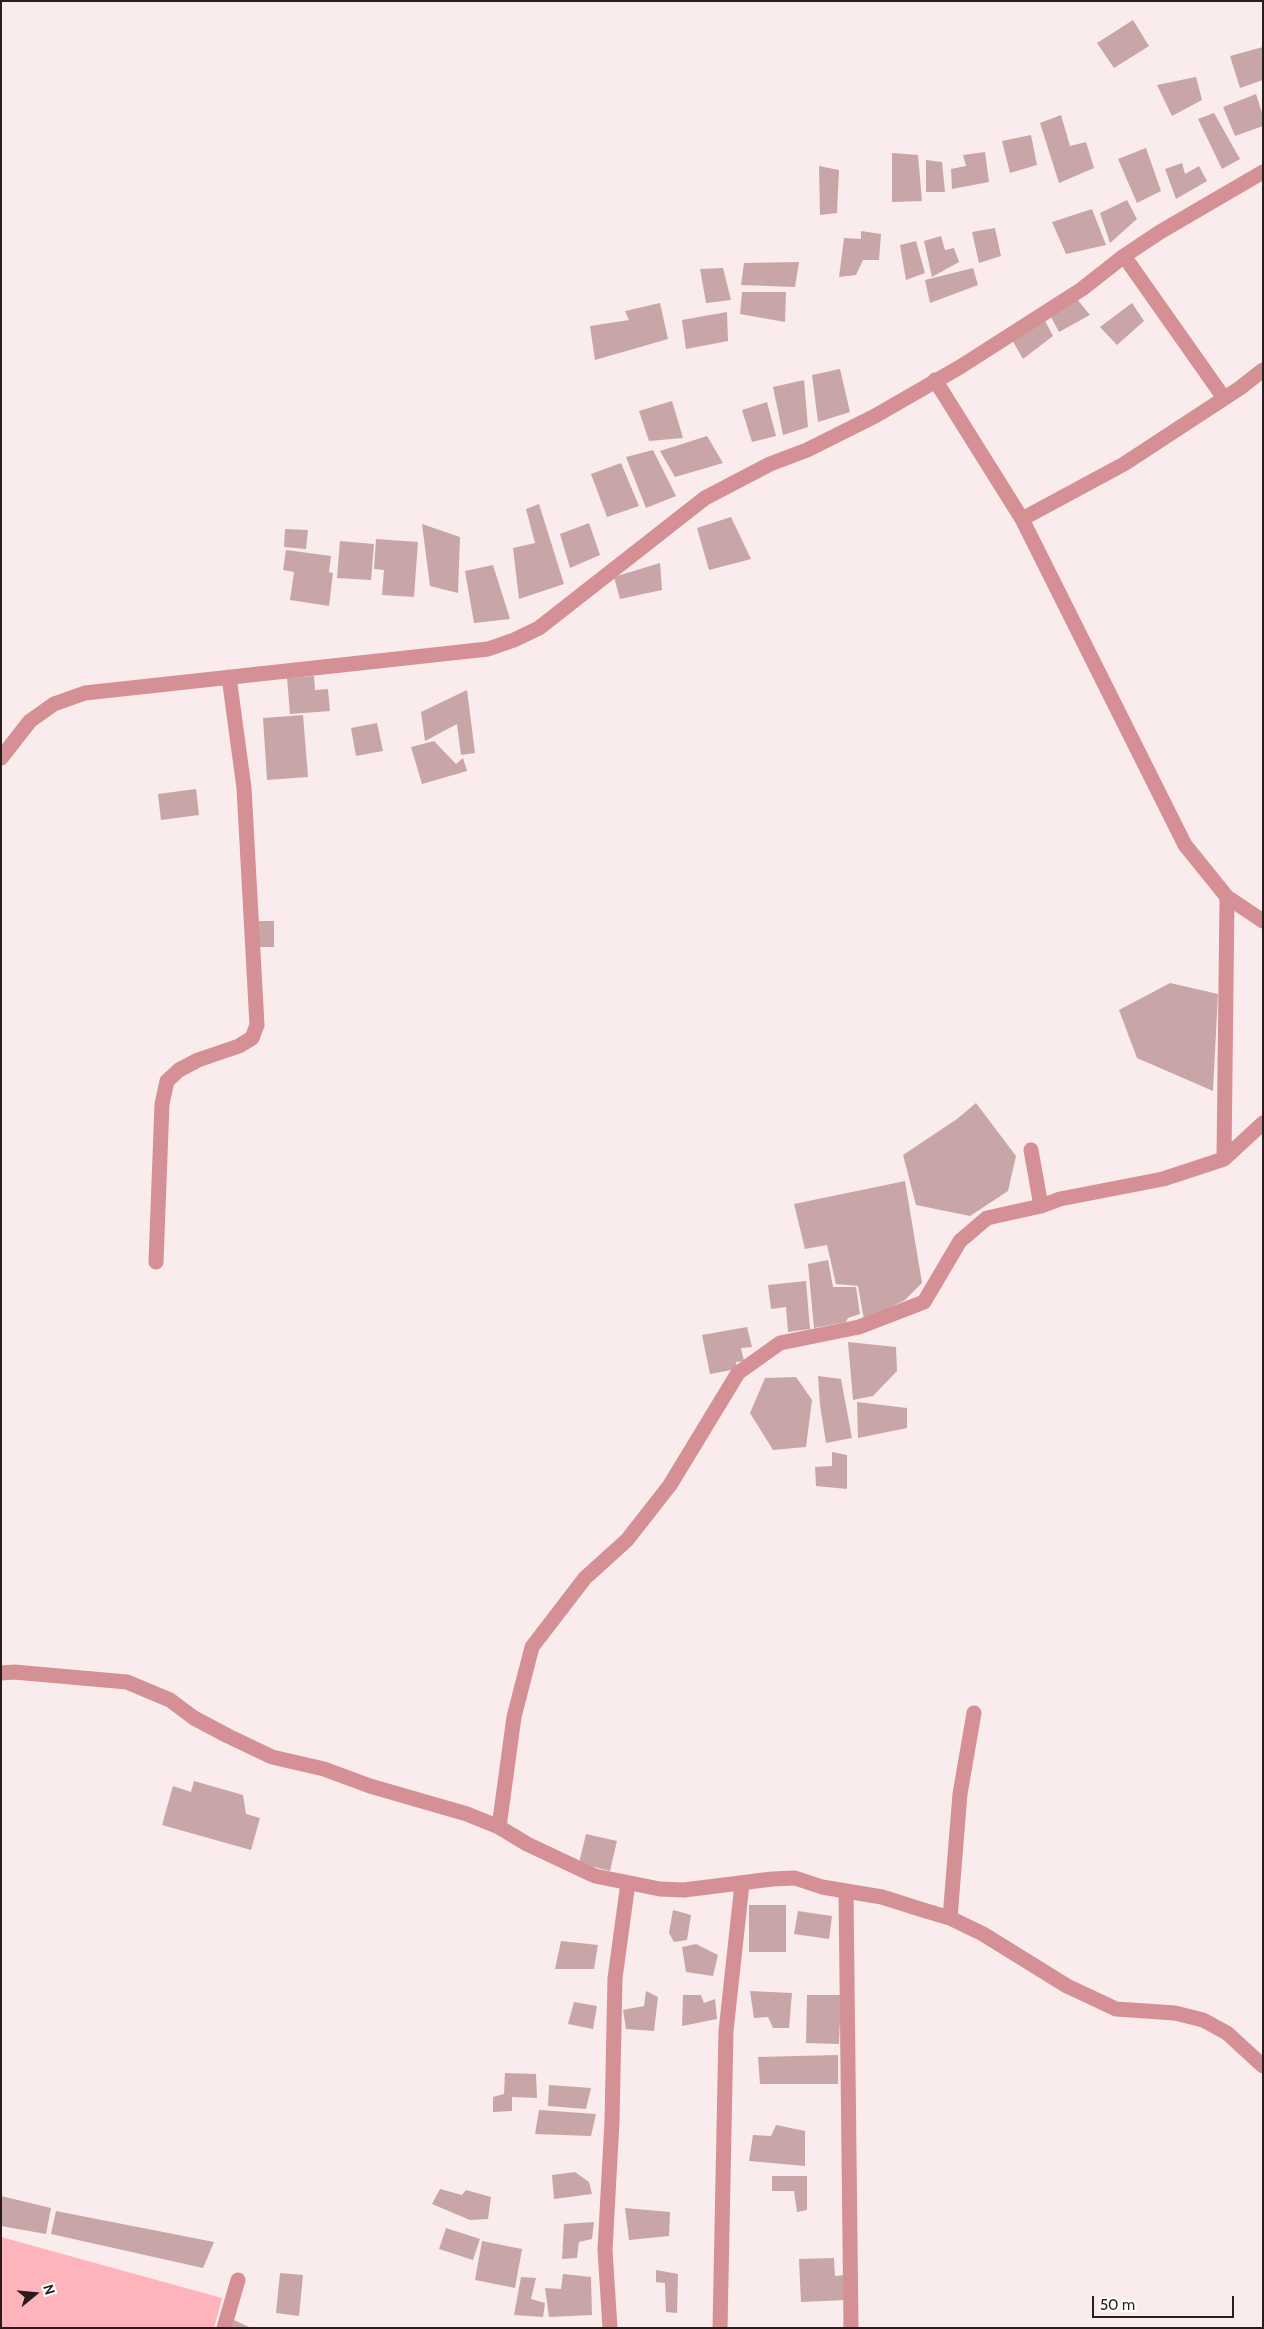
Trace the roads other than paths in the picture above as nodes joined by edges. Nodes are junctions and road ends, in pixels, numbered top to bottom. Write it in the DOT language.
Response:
graph roads {
  1 [pos="1263,172"];
  2 [pos="1124,256"];
  3 [pos="1263,370"];
  4 [pos="935,380"];
  5 [pos="1224,398"];
  6 [pos="1022,519"];
  7 [pos="229,677"];
  8 [pos="1,758"];
  9 [pos="1227,897"];
  10 [pos="1263,921"];
  11 [pos="1263,1123"];
  12 [pos="1030,1150"];
  13 [pos="1224,1159"];
  14 [pos="1041,1206"];
  15 [pos="156,1262"];
  16 [pos="1,1673"];
  17 [pos="974,1713"];
  18 [pos="498,1827"];
  19 [pos="628,1884"];
  20 [pos="742,1884"];
  21 [pos="846,1891"];
  22 [pos="950,1918"];
  23 [pos="1263,2066"];
  24 [pos="238,2280"];
  25 [pos="224,2328"];
  26 [pos="610,2328"];
  27 [pos="720,2328"];
  28 [pos="851,2328"];
  1 -- 2 [label="street"];
  2 -- 4 [label="street"];
  2 -- 5 [label="street"];
  3 -- 5 [label="street"];
  4 -- 6 [label="street"];
  4 -- 7 [label="street"];
  5 -- 6 [label="street"];
  6 -- 9 [label="street"];
  7 -- 8 [label="street"];
  7 -- 15 [label="street"];
  9 -- 10 [label="street"];
  9 -- 13 [label="street"];
  11 -- 13 [label="street"];
  12 -- 14 [label="street"];
  13 -- 14 [label="street"];
  14 -- 18 [label="street"];
  16 -- 18 [label="street"];
  17 -- 22 [label="street"];
  18 -- 19 [label="street"];
  19 -- 20 [label="street"];
  19 -- 26 [label="street"];
  20 -- 21 [label="street"];
  20 -- 27 [label="street"];
  21 -- 22 [label="street"];
  21 -- 28 [label="street"];
  22 -- 23 [label="street"];
  24 -- 25 [label="street"];
}
